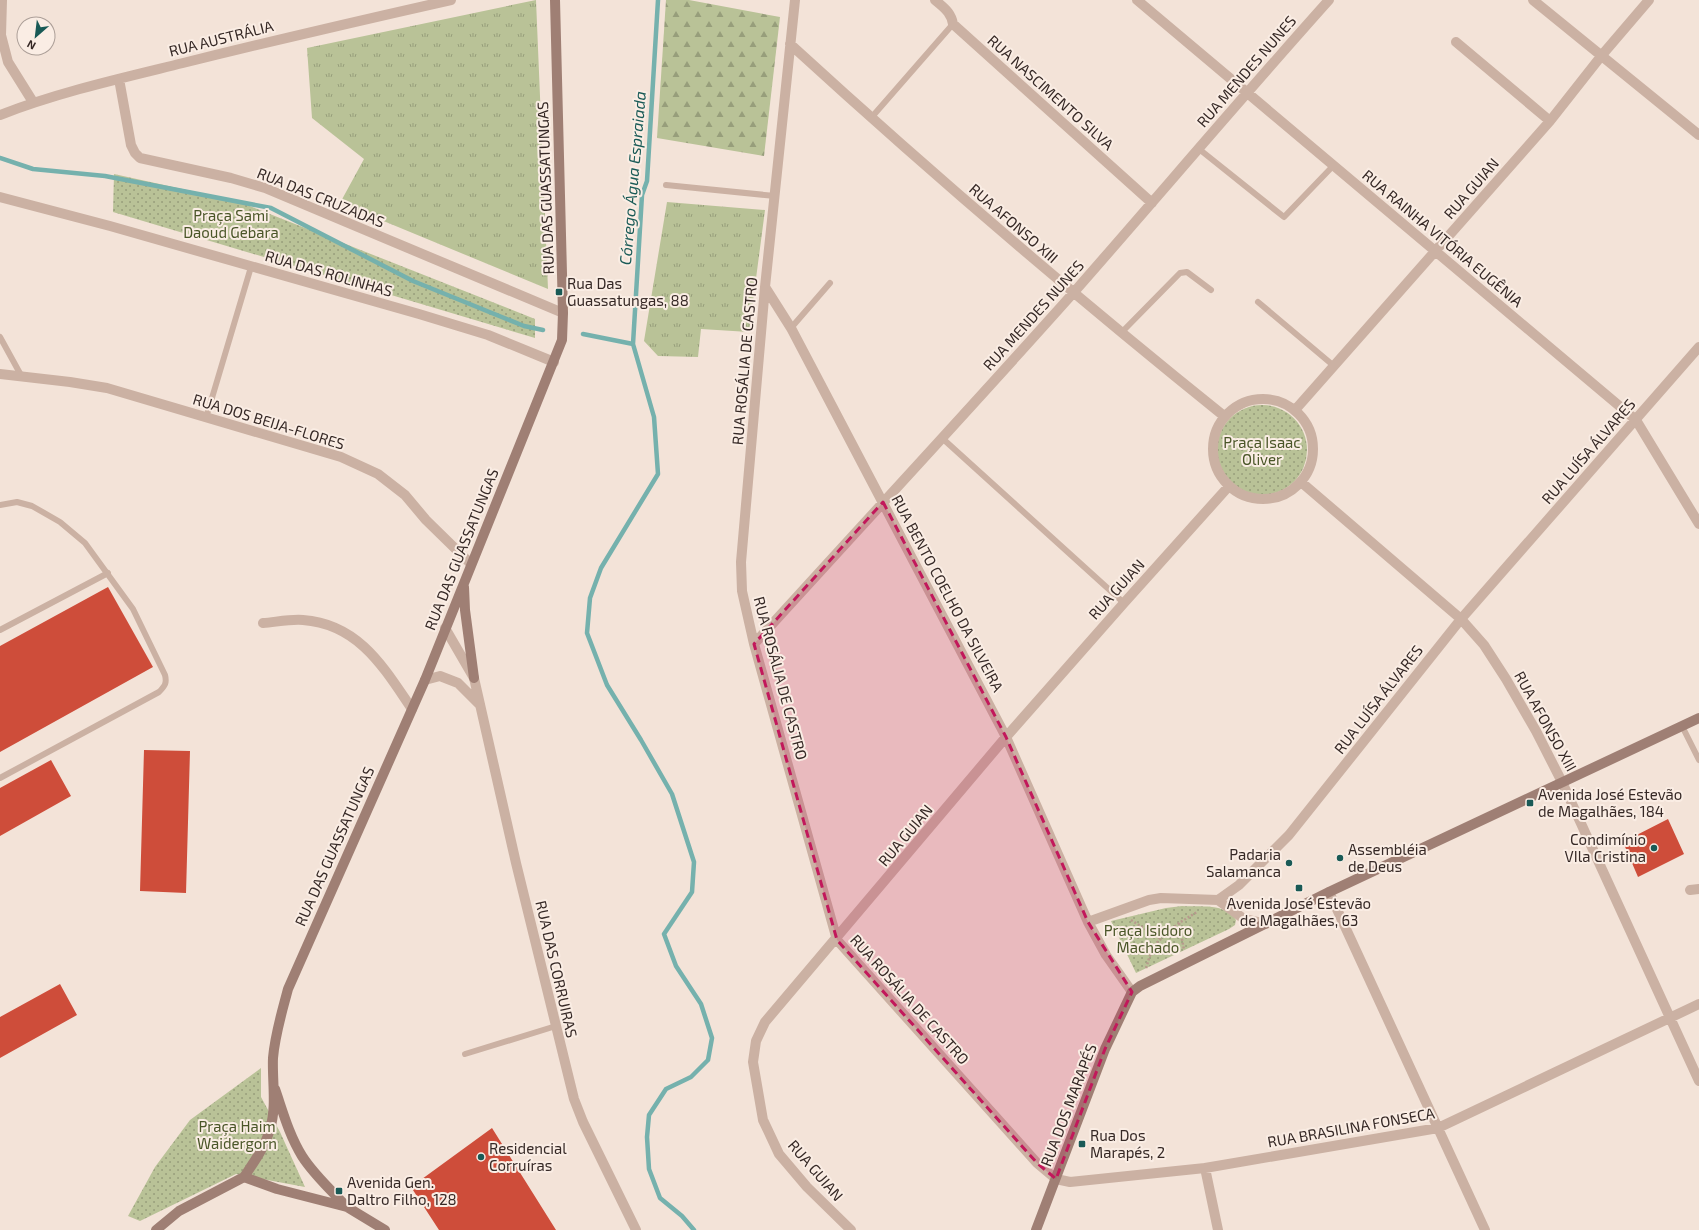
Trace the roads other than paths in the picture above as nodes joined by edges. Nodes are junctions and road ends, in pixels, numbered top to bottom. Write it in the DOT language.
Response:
graph roads {
  1 [pos="2,0"];
  2 [pos="451,0"];
  3 [pos="555,0"];
  4 [pos="795,0"];
  5 [pos="935,0"];
  6 [pos="1136,0"];
  7 [pos="1329,0"];
  8 [pos="1533,0"];
  9 [pos="1649,0"];
  10 [pos="953,24"];
  11 [pos="1456,42"];
  12 [pos="790,44"];
  13 [pos="1602,55"];
  14 [pos="119,79"];
  15 [pos="1246,92"];
  16 [pos="33,102"];
  17 [pos="0,115"];
  18 [pos="871,118"];
  19 [pos="1550,121"];
  20 [pos="1699,135"];
  21 [pos="1199,149"];
  22 [pos="1333,166"];
  23 [pos="666,185"];
  24 [pos="775,196"];
  25 [pos="0,197"];
  26 [pos="1152,203"];
  27 [pos="1436,251"];
  28 [pos="252,267"];
  29 [pos="830,283"];
  30 [pos="765,287"];
  31 [pos="1210,290"];
  32 [pos="1073,293"];
  33 [pos="1258,302"];
  34 [pos="563,313"];
  35 [pos="791,328"];
  36 [pos="1121,333"];
  37 [pos="0,337"];
  38 [pos="1699,347"];
  39 [pos="554,362"];
  40 [pos="1334,366"];
  41 [pos="0,374"];
  42 [pos="22,377"];
  43 [pos="1295,410"];
  44 [pos="1224,416"];
  45 [pos="206,418"];
  46 [pos="1636,420"];
  47 [pos="942,438"];
  48 [pos="1301,482"];
  49 [pos="1229,486"];
  50 [pos="883,502"];
  51 [pos="0,505"];
  52 [pos="1699,524"];
  53 [pos="471,564"];
  54 [pos="108,572"];
  55 [pos="463,584"];
  56 [pos="1124,603"];
  57 [pos="1461,619"];
  58 [pos="263,623"];
  59 [pos="445,628"];
  60 [pos="0,630"];
  61 [pos="754,644"];
  62 [pos="474,678"];
  63 [pos="425,680"];
  64 [pos="479,704"];
  65 [pos="412,709"];
  66 [pos="1699,718"];
  67 [pos="1682,726"];
  68 [pos="1006,737"];
  69 [pos="1699,760"];
  70 [pos="0,778"];
  71 [pos="1562,782"];
  72 [pos="1329,892"];
  73 [pos="1218,900"];
  74 [pos="1088,922"];
  75 [pos="1266,924"];
  76 [pos="837,940"];
  77 [pos="1136,989"];
  78 [pos="1699,1004"];
  79 [pos="1670,1019"];
  80 [pos="556,1026"];
  81 [pos="465,1054"];
  82 [pos="1699,1081"];
  83 [pos="274,1085"];
  84 [pos="1438,1128"];
  85 [pos="1205,1168"];
  86 [pos="244,1177"];
  87 [pos="1056,1179"];
  88 [pos="348,1207"];
  89 [pos="156,1230"];
  90 [pos="385,1230"];
  91 [pos="636,1230"];
  92 [pos="851,1230"];
  93 [pos="1036,1230"];
  94 [pos="1218,1230"];
  95 [pos="1485,1230"];
  1 -- 16 [label="street"];
  2 -- 14 [label="street, RUA AUSTRÁLIA"];
  3 -- 34 [label="street, RUA DAS GUASSATUNGAS"];
  4 -- 12 [label="street, RUA ROSÁLIA DE CASTRO"];
  5 -- 10 [label="street, RUA NASCIMENTO SILVA"];
  6 -- 15 [label="street, RUA RAINHA VITÓRIA EUGÊNIA"];
  7 -- 15 [label="street, RUA MENDES NUNES"];
  8 -- 13 [label="street"];
  9 -- 13 [label="street, RUA GUIAN"];
  10 -- 18 [label="lane"];
  10 -- 26 [label="street, RUA NASCIMENTO SILVA"];
  11 -- 19 [label="street"];
  12 -- 18 [label="street, RUA AFONSO XIII"];
  12 -- 24 [label="street, RUA ROSÁLIA DE CASTRO"];
  13 -- 19 [label="street, RUA GUIAN"];
  13 -- 20 [label="street"];
  14 -- 16 [label="street, RUA AUSTRÁLIA"];
  14 -- 34 [label="street, RUA DAS CRUZADAS"];
  15 -- 21 [label="street, RUA MENDES NUNES"];
  15 -- 22 [label="street, RUA RAINHA VITÓRIA EUGÊNIA"];
  16 -- 17 [label="street, RUA AUSTRÁLIA"];
  18 -- 32 [label="street, RUA AFONSO XIII"];
  19 -- 27 [label="street, RUA GUIAN"];
  21 -- 22 [label="lane"];
  21 -- 26 [label="street, RUA MENDES NUNES"];
  22 -- 27 [label="street, RUA RAINHA VITÓRIA EUGÊNIA"];
  23 -- 24 [label="lane"];
  24 -- 30 [label="street, RUA ROSÁLIA DE CASTRO"];
  25 -- 28 [label="street, RUA DAS ROLINHAS"];
  26 -- 32 [label="street, RUA MENDES NUNES"];
  27 -- 40 [label="street, RUA GUIAN"];
  27 -- 46 [label="street, RUA RAINHA VITÓRIA EUGÊNIA"];
  28 -- 39 [label="street, RUA DAS ROLINHAS"];
  28 -- 45 [label="lane"];
  29 -- 35 [label="lane"];
  30 -- 35 [label="street, RUA BENTO COELHO DA SILVEIRA"];
  30 -- 61 [label="street, RUA ROSÁLIA DE CASTRO"];
  31 -- 36 [label="lane"];
  32 -- 36 [label="street, RUA AFONSO XIII"];
  32 -- 47 [label="street, RUA MENDES NUNES"];
  33 -- 40 [label="lane"];
  34 -- 39 [label="street, RUA DAS GUASSATUNGAS"];
  35 -- 50 [label="street, RUA BENTO COELHO DA SILVEIRA"];
  36 -- 44 [label="street, RUA AFONSO XIII"];
  37 -- 42 [label="lane"];
  38 -- 46 [label="street, RUA LUÍSA ÁLVARES"];
  39 -- 53 [label="street, RUA DAS GUASSATUNGAS"];
  40 -- 43 [label="street, RUA GUIAN"];
  41 -- 42 [label="street, RUA DOS BEIJA-FLORES"];
  42 -- 45 [label="street, RUA DOS BEIJA-FLORES"];
  43 -- 44 [label="street"];
  43 -- 48 [label="street"];
  44 -- 49 [label="street"];
  45 -- 53 [label="street, RUA DOS BEIJA-FLORES"];
  46 -- 52 [label="street, RUA RAINHA VITÓRIA EUGÊNIA"];
  46 -- 57 [label="street, RUA LUÍSA ÁLVARES"];
  47 -- 50 [label="street, RUA MENDES NUNES"];
  47 -- 56 [label="lane"];
  48 -- 49 [label="street"];
  48 -- 57 [label="street, RUA AFONSO XIII"];
  49 -- 56 [label="street, RUA GUIAN"];
  50 -- 61 [label="street, RUA MENDES NUNES"];
  50 -- 68 [label="street, RUA BENTO COELHO DA SILVEIRA"];
  51 -- 54 [label="lane"];
  53 -- 55 [label="street, RUA DAS GUASSATUNGAS"];
  54 -- 60 [label="lane"];
  54 -- 70 [label="lane"];
  55 -- 59 [label="street, RUA DAS GUASSATUNGAS"];
  55 -- 62 [label="street"];
  56 -- 68 [label="street, RUA GUIAN"];
  57 -- 71 [label="street, RUA AFONSO XIII"];
  57 -- 73 [label="street, RUA LUÍSA ÁLVARES"];
  58 -- 65 [label="street"];
  59 -- 62 [label="street, RUA DAS CORRUIRAS"];
  59 -- 63 [label="street, RUA DAS GUASSATUNGAS"];
  61 -- 76 [label="street, RUA ROSÁLIA DE CASTRO"];
  62 -- 64 [label="street, RUA DAS CORRUIRAS"];
  63 -- 64 [label="street"];
  63 -- 65 [label="street, RUA DAS GUASSATUNGAS"];
  64 -- 80 [label="street, RUA DAS CORRUIRAS"];
  65 -- 83 [label="street, RUA DAS GUASSATUNGAS"];
  66 -- 67 [label="street"];
  67 -- 69 [label="lane"];
  67 -- 71 [label="street"];
  68 -- 74 [label="street, RUA BENTO COELHO DA SILVEIRA"];
  68 -- 76 [label="street, RUA GUIAN"];
  71 -- 72 [label="street"];
  71 -- 79 [label="street, RUA AFONSO XIII"];
  72 -- 75 [label="street"];
  72 -- 84 [label="street"];
  73 -- 74 [label="street"];
  73 -- 75 [label="street"];
  74 -- 77 [label="street"];
  75 -- 77 [label="street"];
  76 -- 87 [label="street, RUA ROSÁLIA DE CASTRO"];
  76 -- 92 [label="street, RUA GUIAN"];
  77 -- 87 [label="street, RUA DOS MARAPÉS"];
  78 -- 79 [label="street, RUA BRASILINA FONSECA"];
  79 -- 82 [label="street, RUA AFONSO XIII"];
  79 -- 84 [label="street, RUA BRASILINA FONSECA"];
  80 -- 81 [label="lane"];
  80 -- 91 [label="street, RUA DAS CORRUIRAS"];
  83 -- 86 [label="street"];
  83 -- 88 [label="street"];
  84 -- 85 [label="street, RUA BRASILINA FONSECA"];
  84 -- 95 [label="street"];
  85 -- 87 [label="street, RUA BRASILINA FONSECA"];
  85 -- 94 [label="street"];
  86 -- 88 [label="street"];
  86 -- 89 [label="street"];
  87 -- 93 [label="street, RUA DOS MARAPÉS"];
  88 -- 90 [label="street"];
}
